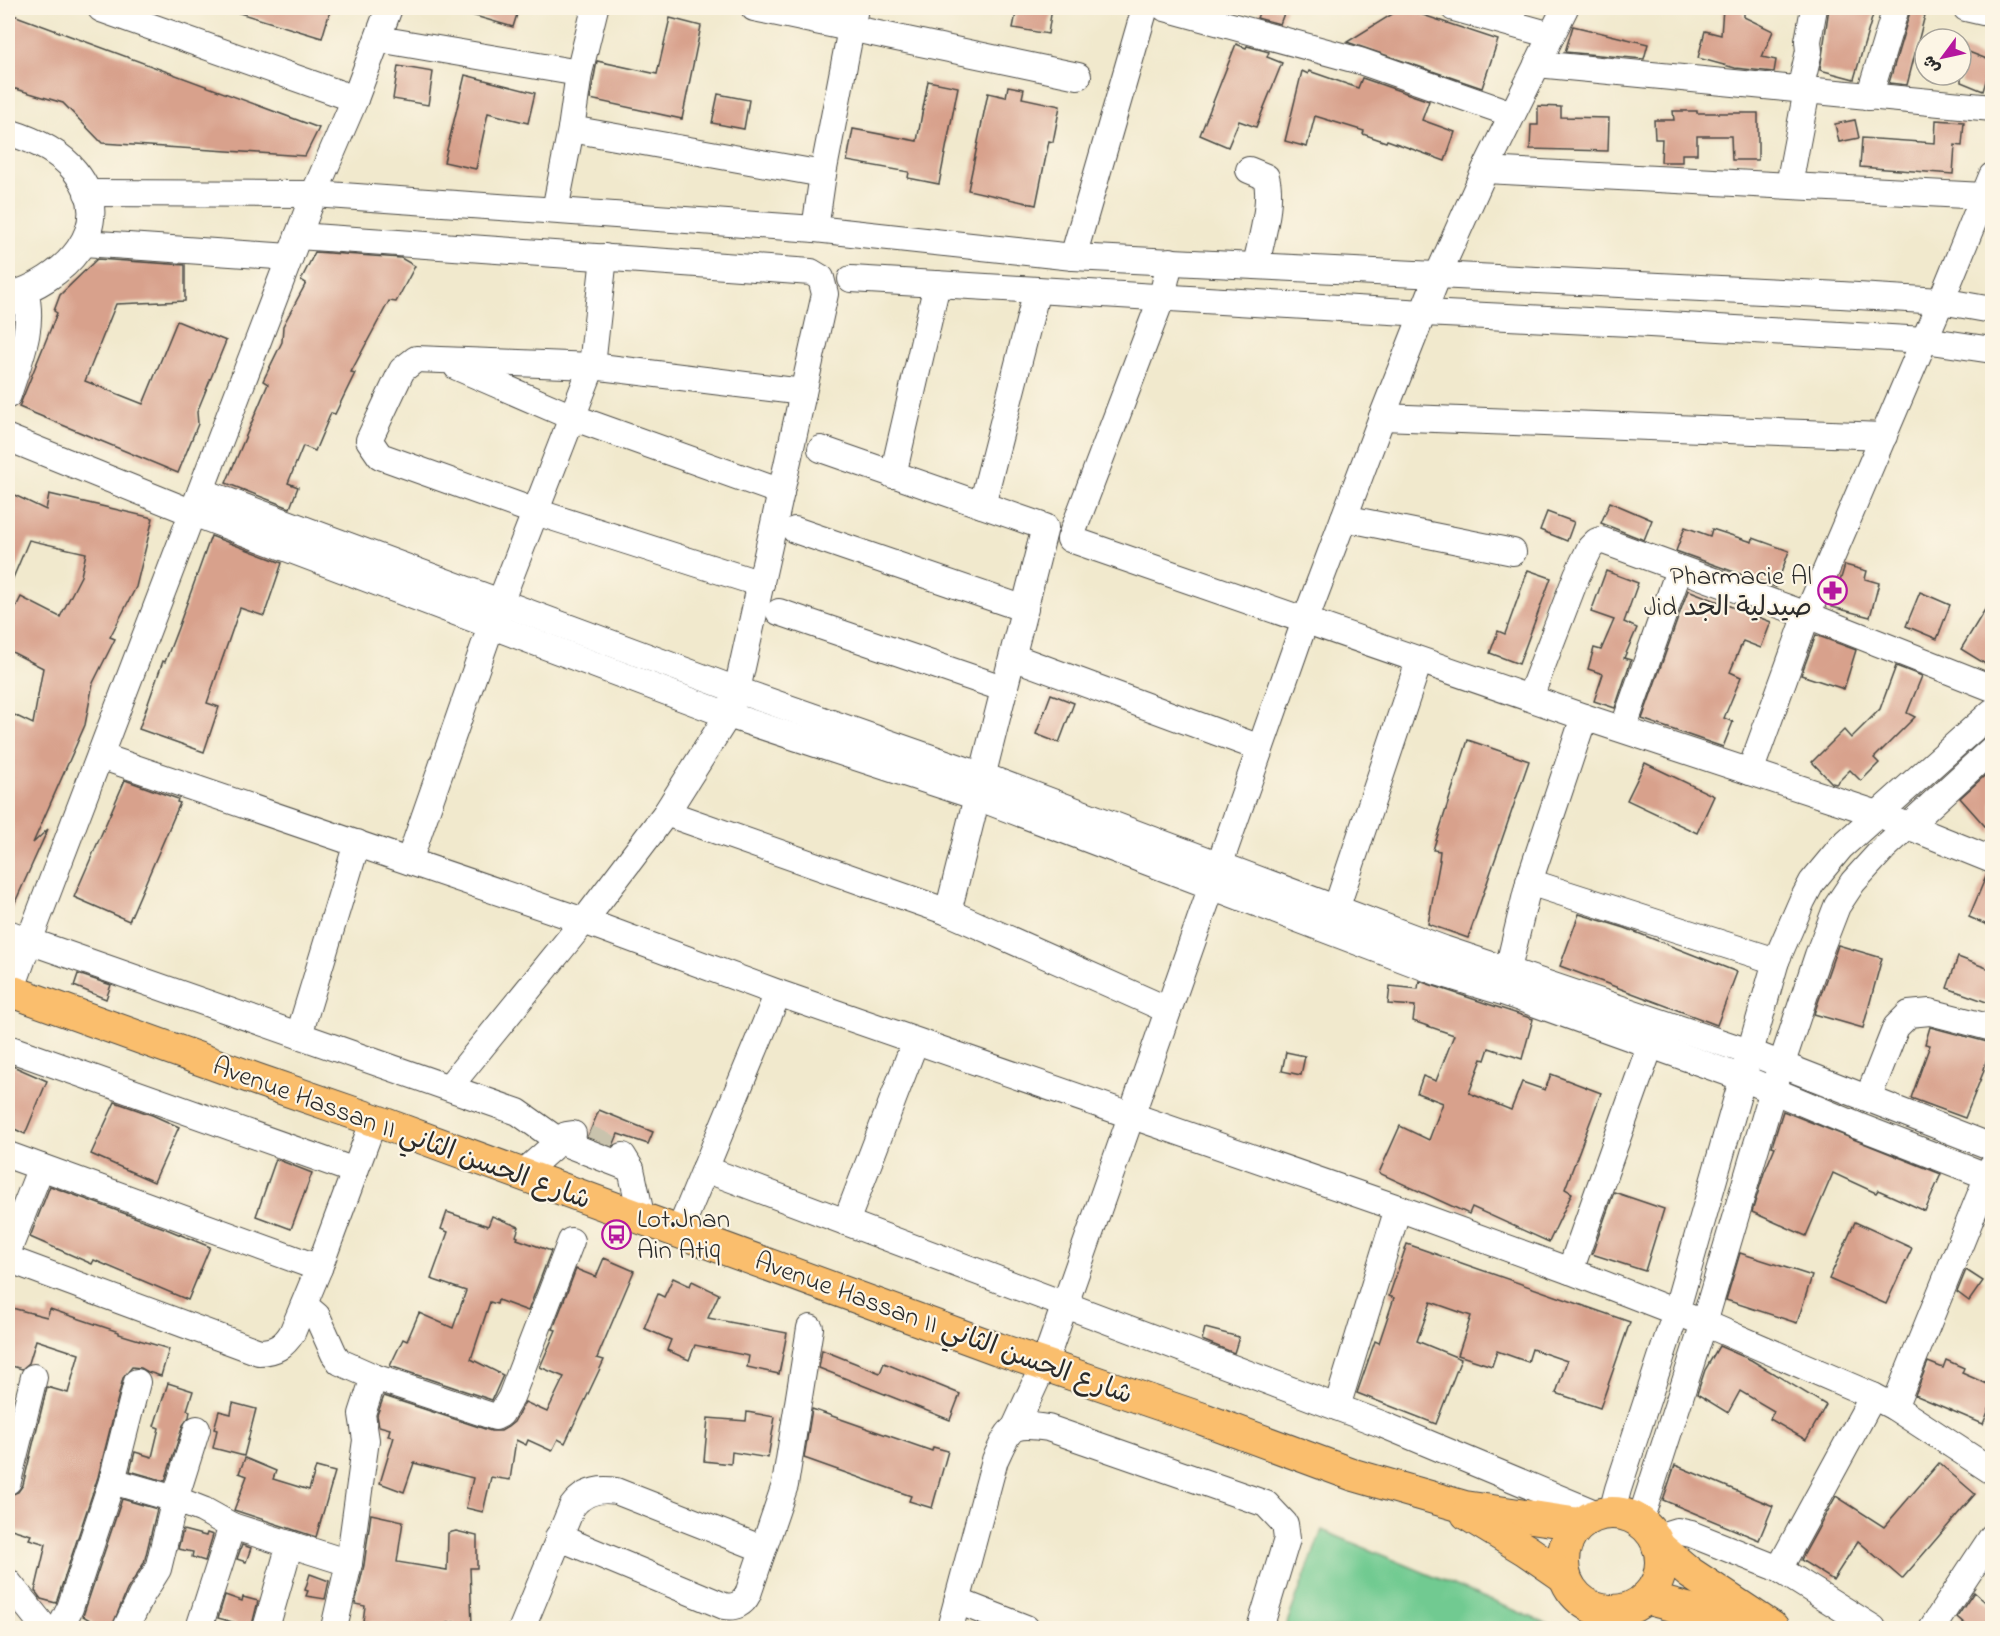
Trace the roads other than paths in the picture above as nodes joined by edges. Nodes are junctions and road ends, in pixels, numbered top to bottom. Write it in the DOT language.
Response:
graph roads {
  1 [pos="100,8"];
  2 [pos="389,8"];
  3 [pos="595,8"];
  4 [pos="754,8"];
  5 [pos="1145,8"];
  6 [pos="1165,8"];
  7 [pos="1454,8"];
  8 [pos="1565,8"];
  9 [pos="1814,8"];
  10 [pos="1896,8"];
  11 [pos="1966,8"];
  12 [pos="1992,14"];
  13 [pos="853,18"];
  14 [pos="1551,35"];
  15 [pos="378,39"];
  16 [pos="1537,64"];
  17 [pos="579,73"];
  18 [pos="1078,76"];
  19 [pos="1804,90"];
  20 [pos="1869,96"];
  21 [pos="355,99"];
  22 [pos="1992,108"];
  23 [pos="1512,114"];
  24 [pos="571,129"];
  25 [pos="8,132"];
  26 [pos="1249,170"];
  27 [pos="1485,170"];
  28 [pos="823,174"];
  29 [pos="1789,185"];
  30 [pos="1990,190"];
  31 [pos="87,194"];
  32 [pos="314,194"];
  33 [pos="555,210"];
  34 [pos="815,229"];
  35 [pos="84,243"];
  36 [pos="294,247"];
  37 [pos="604,257"];
  38 [pos="1073,257"];
  39 [pos="1170,261"];
  40 [pos="1256,265"];
  41 [pos="1438,274"];
  42 [pos="851,279"];
  43 [pos="937,284"];
  44 [pos="1037,290"];
  45 [pos="16,294"];
  46 [pos="1161,297"];
  47 [pos="1941,301"];
  48 [pos="1992,310"];
  49 [pos="1424,313"];
  50 [pos="1925,340"];
  51 [pos="16,342"];
  52 [pos="1992,350"];
  53 [pos="441,360"];
  54 [pos="592,366"];
  55 [pos="803,392"];
  56 [pos="8,395"];
  57 [pos="572,417"];
  58 [pos="1382,417"];
  59 [pos="1884,436"];
  60 [pos="8,438"];
  61 [pos="820,449"];
  62 [pos="893,474"];
  63 [pos="781,492"];
  64 [pos="197,502"];
  65 [pos="982,505"];
  66 [pos="536,512"];
  67 [pos="1344,518"];
  68 [pos="795,530"];
  69 [pos="1513,552"];
  70 [pos="1679,570"];
  71 [pos="760,584"];
  72 [pos="500,602"];
  73 [pos="1025,609"];
  74 [pos="779,612"];
  75 [pos="1807,615"];
  76 [pos="1305,621"];
  77 [pos="491,626"];
  78 [pos="1012,657"];
  79 [pos="1419,661"];
  80 [pos="1992,688"];
  81 [pos="1005,689"];
  82 [pos="737,690"];
  83 [pos="1530,697"];
  84 [pos="1992,712"];
  85 [pos="728,715"];
  86 [pos="1584,717"];
  87 [pos="1623,729"];
  88 [pos="1260,748"];
  89 [pos="1992,749"];
  90 [pos="100,756"];
  91 [pos="1750,772"];
  92 [pos="980,787"];
  93 [pos="666,813"];
  94 [pos="1878,814"];
  95 [pos="1909,826"];
  96 [pos="357,843"];
  97 [pos="1992,860"];
  98 [pos="409,861"];
  99 [pos="1215,876"];
  100 [pos="1530,882"];
  101 [pos="1336,909"];
  102 [pos="948,912"];
  103 [pos="584,921"];
  104 [pos="18,937"];
  105 [pos="1776,961"];
  106 [pos="1505,981"];
  107 [pos="9,991"];
  108 [pos="778,993"];
  109 [pos="1168,1010"];
  110 [pos="1992,1028"];
  111 [pos="299,1035"];
  112 [pos="915,1042"];
  113 [pos="1650,1046"];
  114 [pos="8,1048"];
  115 [pos="1749,1052"];
  116 [pos="1781,1065"];
  117 [pos="1743,1078"];
  118 [pos="448,1087"];
  119 [pos="1773,1090"];
  120 [pos="1868,1098"];
  121 [pos="1131,1116"];
  122 [pos="374,1120"];
  123 [pos="587,1138"];
  124 [pos="559,1141"];
  125 [pos="1992,1147"];
  126 [pos="612,1149"];
  127 [pos="8,1155"];
  128 [pos="41,1167"];
  129 [pos="631,1169"];
  130 [pos="705,1169"];
  131 [pos="355,1171"];
  132 [pos="1991,1173"];
  133 [pos="521,1175"];
  134 [pos="1398,1208"];
  135 [pos="642,1219"];
  136 [pos="846,1222"];
  137 [pos="679,1232"];
  138 [pos="571,1241"];
  139 [pos="8,1251"];
  140 [pos="8,1259"];
  141 [pos="319,1268"];
  142 [pos="1570,1271"];
  143 [pos="304,1305"];
  144 [pos="1065,1305"];
  145 [pos="1676,1312"];
  146 [pos="1704,1323"];
  147 [pos="810,1328"];
  148 [pos="1044,1365"];
  149 [pos="34,1377"];
  150 [pos="374,1377"];
  151 [pos="137,1382"];
  152 [pos="1884,1402"];
  153 [pos="1337,1407"];
  154 [pos="1015,1427"];
  155 [pos="197,1429"];
  156 [pos="1992,1471"];
  157 [pos="8,1481"];
  158 [pos="112,1481"];
  159 [pos="174,1499"];
  160 [pos="1442,1502"];
  161 [pos="1624,1526"];
  162 [pos="232,1527"];
  163 [pos="558,1537"];
  164 [pos="1992,1537"];
  165 [pos="290,1544"];
  166 [pos="764,1549"];
  167 [pos="349,1563"];
  168 [pos="1779,1569"];
  169 [pos="1565,1577"];
  170 [pos="8,1582"];
  171 [pos="1645,1598"];
  172 [pos="957,1601"];
  173 [pos="45,1629"];
  174 [pos="60,1629"];
  175 [pos="126,1629"];
  176 [pos="200,1629"];
  177 [pos="266,1629"];
  178 [pos="334,1629"];
  179 [pos="522,1629"];
  180 [pos="950,1629"];
  181 [pos="1026,1629"];
  182 [pos="1260,1629"];
  183 [pos="1761,1629"];
  184 [pos="1773,1629"];
  185 [pos="1873,1629"];
  186 [pos="1932,1629"];
  1 -- 21 [label="street"];
  2 -- 15 [label="street"];
  3 -- 17 [label="street"];
  4 -- 13 [label="street"];
  5 -- 38 [label="street"];
  6 -- 23 [label="street"];
  7 -- 14 [label="street"];
  8 -- 14 [label="street"];
  9 -- 19 [label="street"];
  10 -- 20 [label="street"];
  11 -- 12 [label="street"];
  13 -- 18 [label="street"];
  13 -- 28 [label="street"];
  14 -- 16 [label="street"];
  15 -- 17 [label="street"];
  15 -- 21 [label="street"];
  16 -- 19 [label="street"];
  16 -- 23 [label="street"];
  17 -- 24 [label="street"];
  19 -- 20 [label="street"];
  19 -- 29 [label="street"];
  20 -- 22 [label="street"];
  21 -- 32 [label="street"];
  23 -- 27 [label="street"];
  24 -- 28 [label="street"];
  24 -- 33 [label="street"];
  25 -- 31 [label="street"];
  26 -- 40 [label="street"];
  27 -- 29 [label="street"];
  27 -- 41 [label="street"];
  28 -- 34 [label="street"];
  29 -- 30 [label="street"];
  30 -- 47 [label="street"];
  31 -- 32 [label="street"];
  31 -- 35 [label="street"];
  32 -- 33 [label="street"];
  32 -- 36 [label="street"];
  33 -- 34 [label="street"];
  34 -- 38 [label="street"];
  35 -- 36 [label="street"];
  35 -- 45 [label="street"];
  36 -- 37 [label="street"];
  36 -- 64 [label="street"];
  37 -- 54 [label="street"];
  37 -- 55 [label="street"];
  38 -- 39 [label="street"];
  39 -- 40 [label="street"];
  39 -- 46 [label="street"];
  40 -- 41 [label="street"];
  41 -- 47 [label="street"];
  41 -- 49 [label="street"];
  42 -- 43 [label="street"];
  43 -- 44 [label="street"];
  43 -- 62 [label="street"];
  44 -- 46 [label="street"];
  44 -- 65 [label="street"];
  45 -- 51 [label="street"];
  46 -- 49 [label="street"];
  46 -- 76 [label="street"];
  47 -- 48 [label="street"];
  47 -- 50 [label="street"];
  49 -- 50 [label="street"];
  49 -- 58 [label="street"];
  50 -- 52 [label="street"];
  50 -- 59 [label="street"];
  51 -- 56 [label="street"];
  53 -- 54 [label="street"];
  53 -- 57 [label="street"];
  53 -- 66 [label="street"];
  54 -- 55 [label="street"];
  54 -- 57 [label="street"];
  55 -- 63 [label="street"];
  57 -- 63 [label="street"];
  57 -- 66 [label="street"];
  58 -- 59 [label="street"];
  58 -- 67 [label="street"];
  59 -- 75 [label="street"];
  60 -- 64 [label="street"];
  61 -- 62 [label="street"];
  62 -- 65 [label="street"];
  63 -- 71 [label="street"];
  64 -- 72 [label="street"];
  64 -- 77 [label="street"];
  64 -- 90 [label="street"];
  65 -- 73 [label="street"];
  66 -- 71 [label="street"];
  66 -- 72 [label="street"];
  67 -- 69 [label="street"];
  67 -- 76 [label="street"];
  68 -- 73 [label="street"];
  70 -- 75 [label="street"];
  70 -- 83 [label="street"];
  70 -- 87 [label="street"];
  71 -- 82 [label="street"];
  72 -- 77 [label="street"];
  72 -- 82 [label="street"];
  73 -- 78 [label="street"];
  74 -- 81 [label="street"];
  75 -- 80 [label="street"];
  75 -- 91 [label="street"];
  76 -- 79 [label="street"];
  76 -- 88 [label="street"];
  77 -- 85 [label="street"];
  77 -- 98 [label="street"];
  78 -- 81 [label="street"];
  78 -- 88 [label="street"];
  79 -- 83 [label="street"];
  79 -- 101 [label="street"];
  81 -- 92 [label="street"];
  82 -- 85 [label="street"];
  82 -- 92 [label="street"];
  83 -- 86 [label="street"];
  84 -- 94 [label="street"];
  85 -- 92 [label="street"];
  85 -- 93 [label="street"];
  86 -- 87 [label="street"];
  86 -- 100 [label="street"];
  87 -- 91 [label="street"];
  88 -- 99 [label="street"];
  89 -- 95 [label="street"];
  90 -- 96 [label="street"];
  90 -- 104 [label="street"];
  91 -- 94 [label="street"];
  92 -- 99 [label="street"];
  92 -- 102 [label="street"];
  93 -- 102 [label="street"];
  93 -- 103 [label="street"];
  94 -- 95 [label="street"];
  94 -- 105 [label="street"];
  95 -- 97 [label="street"];
  95 -- 116 [label="street"];
  96 -- 98 [label="street"];
  96 -- 111 [label="street"];
  98 -- 103 [label="street"];
  99 -- 101 [label="street"];
  99 -- 106 [label="street"];
  99 -- 109 [label="street"];
  100 -- 105 [label="street"];
  100 -- 106 [label="street"];
  101 -- 106 [label="street"];
  102 -- 109 [label="street"];
  103 -- 108 [label="street"];
  103 -- 118 [label="street"];
  104 -- 107 [label="street"];
  104 -- 111 [label="street"];
  105 -- 115 [label="street"];
  106 -- 113 [label="street"];
  106 -- 115 [label="street"];
  107 -- 122 [label="main road, Avenue Hassan II شارع الحسن الثاني"];
  108 -- 112 [label="street"];
  108 -- 130 [label="street"];
  109 -- 121 [label="street"];
  110 -- 120 [label="street"];
  111 -- 118 [label="street"];
  112 -- 121 [label="street"];
  112 -- 136 [label="street"];
  113 -- 117 [label="street"];
  113 -- 142 [label="street"];
  114 -- 131 [label="street"];
  115 -- 116 [label="street"];
  115 -- 117 [label="street"];
  116 -- 119 [label="street"];
  116 -- 120 [label="street"];
  117 -- 119 [label="street"];
  117 -- 145 [label="street"];
  118 -- 124 [label="street"];
  119 -- 132 [label="street"];
  119 -- 146 [label="street"];
  120 -- 125 [label="street"];
  121 -- 134 [label="street"];
  121 -- 144 [label="street"];
  122 -- 131 [label="street"];
  122 -- 133 [label="main road, Avenue Hassan II شارع الحسن الثاني"];
  123 -- 124 [label="street"];
  124 -- 129 [label="street"];
  124 -- 133 [label="street"];
  126 -- 129 [label="street"];
  127 -- 128 [label="street"];
  128 -- 139 [label="street"];
  128 -- 141 [label="street"];
  129 -- 135 [label="street"];
  130 -- 136 [label="street"];
  130 -- 137 [label="street"];
  131 -- 141 [label="street"];
  132 -- 152 [label="street"];
  133 -- 135 [label="main road, Avenue Hassan II شارع الحسن الثاني"];
  134 -- 142 [label="street"];
  134 -- 153 [label="street"];
  135 -- 137 [label="main road, Avenue Hassan II شارع الحسن الثاني"];
  136 -- 144 [label="street"];
  137 -- 148 [label="main road, Avenue Hassan II شارع الحسن الثاني"];
  138 -- 150 [label="street"];
  140 -- 143 [label="street"];
  141 -- 143 [label="street"];
  142 -- 145 [label="street"];
  143 -- 150 [label="street"];
  144 -- 148 [label="street"];
  144 -- 153 [label="street"];
  145 -- 146 [label="street"];
  145 -- 161 [label="street"];
  146 -- 152 [label="street"];
  146 -- 161 [label="street"];
  147 -- 166 [label="street"];
  148 -- 154 [label="street"];
  148 -- 160 [label="main road, Avenue Hassan II شارع الحسن الثاني"];
  149 -- 157 [label="street"];
  150 -- 167 [label="street"];
  151 -- 158 [label="street"];
  152 -- 156 [label="street"];
  152 -- 168 [label="street"];
  153 -- 161 [label="street"];
  154 -- 172 [label="street"];
  154 -- 182 [label="street"];
  155 -- 159 [label="street"];
  158 -- 159 [label="street"];
  158 -- 174 [label="street"];
  159 -- 162 [label="street"];
  159 -- 175 [label="street"];
  160 -- 161 [label="main road, Avenue Hassan II شارع الحسن الثاني"];
  160 -- 169 [label="main road, Avenue Hassan II شارع الحسن الثاني"];
  161 -- 168 [label="street"];
  161 -- 169 [label="main road"];
  161 -- 171 [label="main road"];
  161 -- 184 [label="main road"];
  162 -- 165 [label="street"];
  162 -- 176 [label="street"];
  163 -- 166 [label="street"];
  163 -- 166 [label="street"];
  163 -- 179 [label="street"];
  164 -- 186 [label="street"];
  165 -- 167 [label="street"];
  165 -- 177 [label="street"];
  167 -- 178 [label="street"];
  168 -- 185 [label="street"];
  169 -- 171 [label="main road"];
  170 -- 173 [label="street"];
  171 -- 183 [label="main road"];
  172 -- 180 [label="street"];
  172 -- 181 [label="street"];
}
